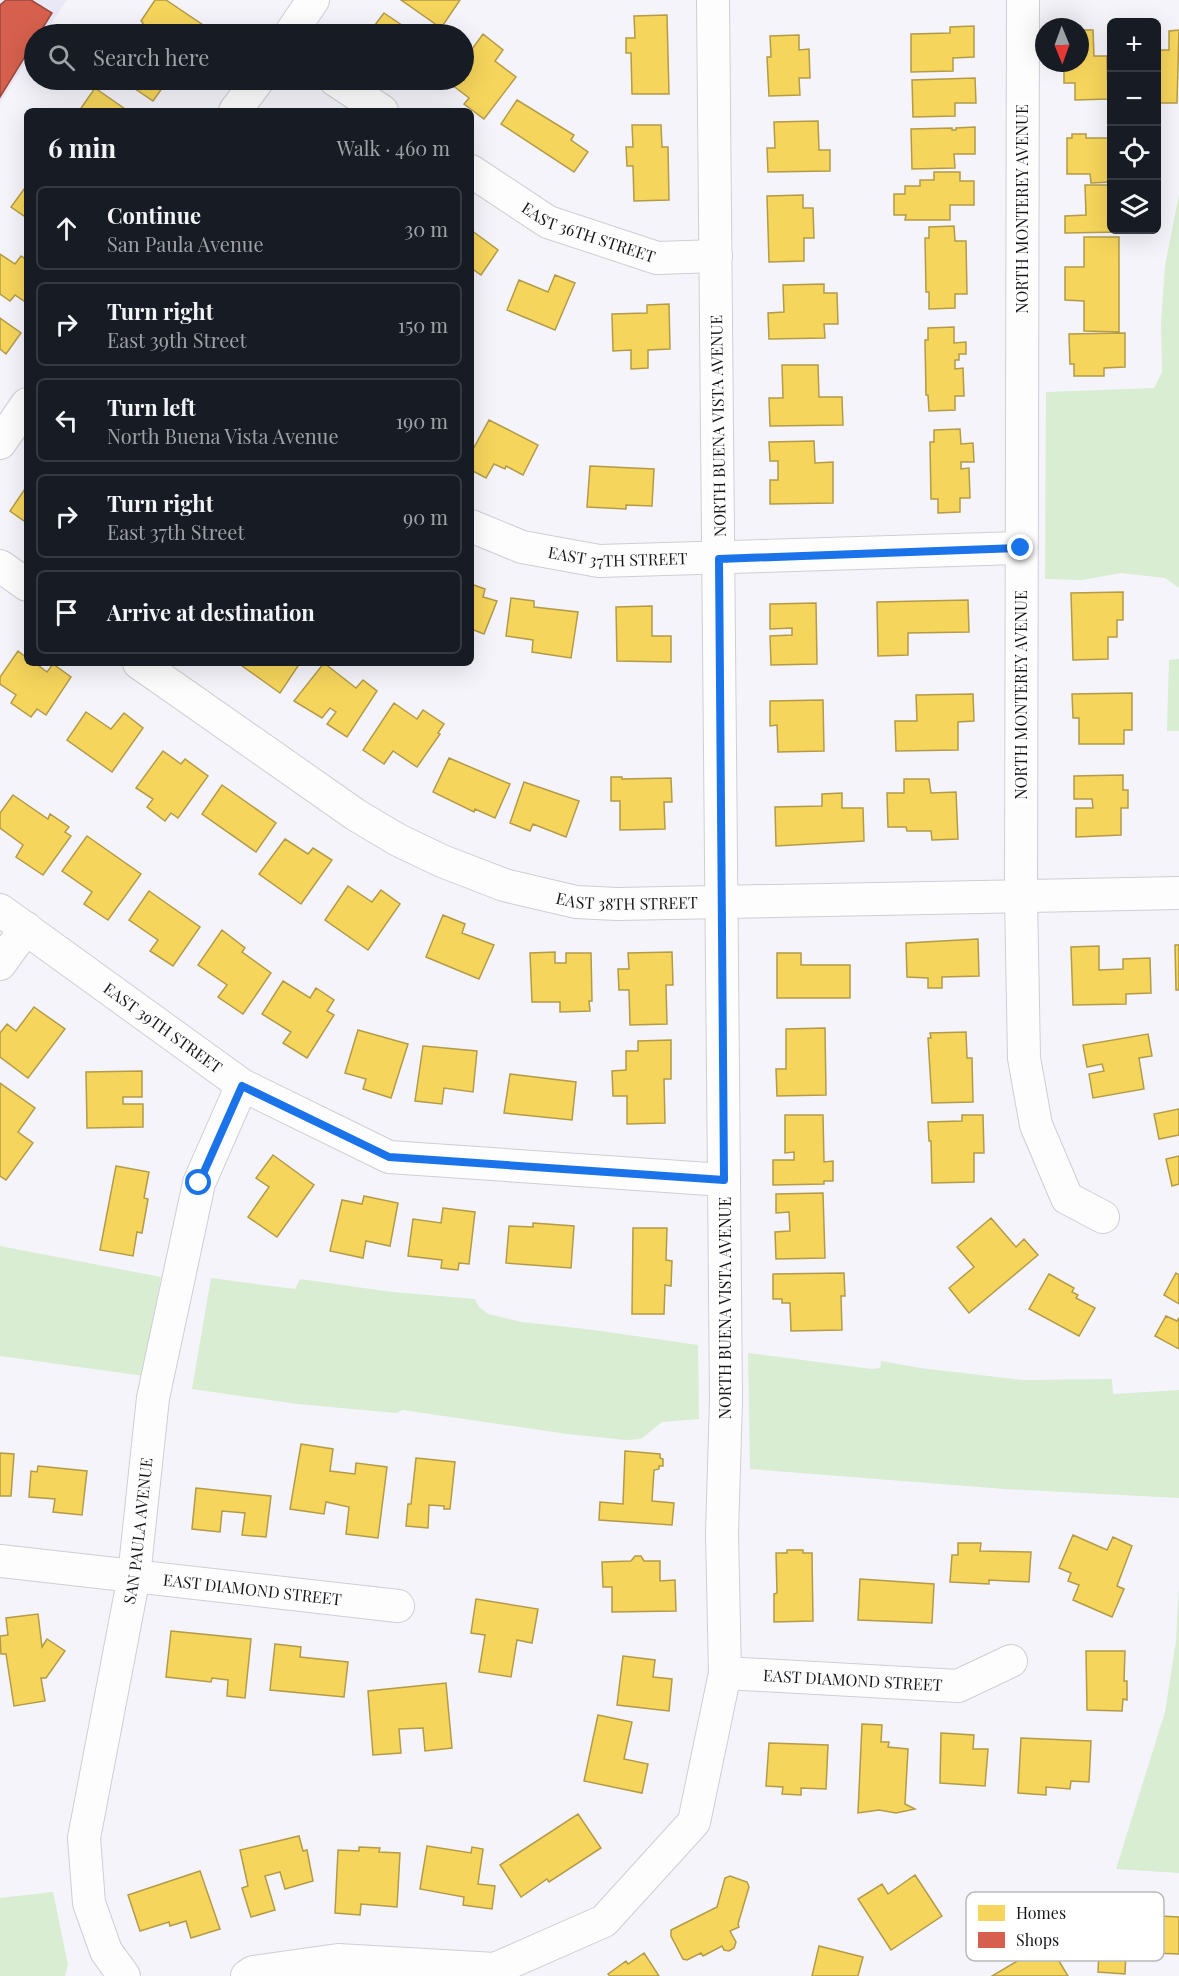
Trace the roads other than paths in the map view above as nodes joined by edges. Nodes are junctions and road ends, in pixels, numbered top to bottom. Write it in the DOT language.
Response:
graph roads {
  1 [pos="313,0"];
  2 [pos="713,0"];
  3 [pos="1023,0"];
  4 [pos="297,24"];
  5 [pos="251,90"];
  6 [pos="351,90"];
  7 [pos="237,108"];
  8 [pos="378,108"];
  9 [pos="474,173"];
  10 [pos="716,256"];
  11 [pos="24,408"];
  12 [pos="0,443"];
  13 [pos="474,527"];
  14 [pos="1021,548"];
  15 [pos="719,559"];
  16 [pos="0,566"];
  17 [pos="24,583"];
  18 [pos="143,666"];
  19 [pos="1179,893"];
  20 [pos="1021,896"];
  21 [pos="722,902"];
  22 [pos="0,910"];
  23 [pos="26,928"];
  24 [pos="0,964"];
  25 [pos="242,1086"];
  26 [pos="724,1180"];
  27 [pos="1103,1217"];
  28 [pos="0,1561"];
  29 [pos="134,1576"];
  30 [pos="398,1606"];
  31 [pos="1011,1661"];
  32 [pos="725,1673"];
  33 [pos="124,1976"];
  34 [pos="247,1976"];
  1 -- 4 [label="street"];
  2 -- 10 [label="street, NORTH BUENA VISTA AVENUE"];
  3 -- 14 [label="street, NORTH MONTEREY AVENUE"];
  5 -- 7 [label="street"];
  6 -- 8 [label="street"];
  9 -- 10 [label="street, EAST 36TH STREET"];
  10 -- 15 [label="street, NORTH BUENA VISTA AVENUE"];
  11 -- 12 [label="street"];
  13 -- 15 [label="street, EAST 37TH STREET"];
  14 -- 15 [label="street, EAST 37TH STREET"];
  14 -- 20 [label="street, NORTH MONTEREY AVENUE"];
  15 -- 21 [label="street, NORTH BUENA VISTA AVENUE"];
  16 -- 17 [label="street"];
  18 -- 21 [label="street, EAST 38TH STREET"];
  19 -- 20 [label="street, EAST 38TH STREET"];
  20 -- 21 [label="street, EAST 38TH STREET"];
  20 -- 27 [label="street, NORTH MONTEREY AVENUE"];
  21 -- 26 [label="street, NORTH BUENA VISTA AVENUE"];
  22 -- 23 [label="street, EAST 39TH STREET"];
  23 -- 24 [label="street"];
  23 -- 25 [label="street, EAST 39TH STREET"];
  25 -- 26 [label="street, EAST 39TH STREET"];
  25 -- 29 [label="street, SAN PAULA AVENUE"];
  26 -- 32 [label="street, NORTH BUENA VISTA AVENUE"];
  28 -- 29 [label="street, EAST DIAMOND STREET"];
  29 -- 30 [label="street, EAST DIAMOND STREET"];
  29 -- 33 [label="street, SAN PAULA AVENUE"];
  31 -- 32 [label="street, EAST DIAMOND STREET"];
  32 -- 34 [label="street, NORTH BUENA VISTA AVENUE"];
}
